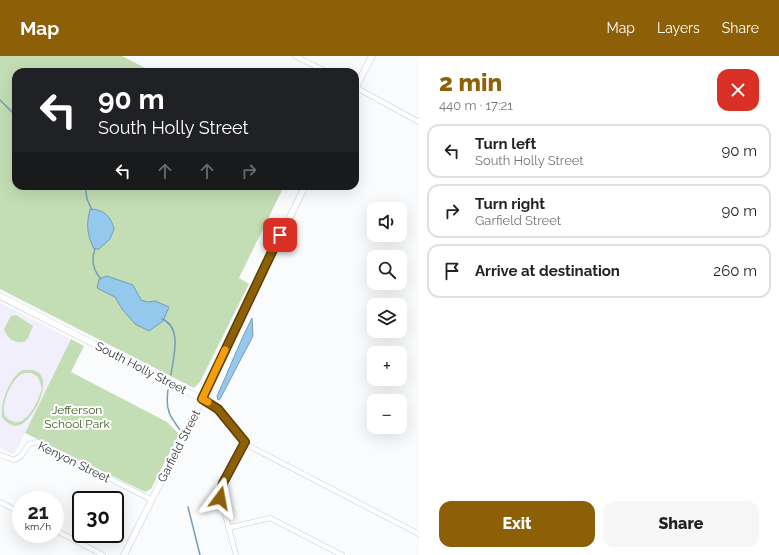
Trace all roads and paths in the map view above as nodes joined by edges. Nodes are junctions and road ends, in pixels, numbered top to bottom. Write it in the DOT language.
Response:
graph roads {
  1 [pos="295,56"];
  2 [pos="372,56"];
  3 [pos="319,68"];
  4 [pos="359,80"];
  5 [pos="359,90"];
  6 [pos="419,122"];
  7 [pos="303,190"];
  8 [pos="0,296"];
  9 [pos="202,399"];
  10 [pos="245,442"];
  11 [pos="0,456"];
  12 [pos="152,500"];
  13 [pos="0,502"];
  14 [pos="12,508"];
  15 [pos="228,528"];
  16 [pos="419,534"];
  17 [pos="64,535"];
  18 [pos="103,555"];
  19 [pos="124,555"];
  20 [pos="236,555"];
  21 [pos="342,555"];
  1 -- 3 [label="street"];
  2 -- 4 [label="main road"];
  5 -- 6 [label="street"];
  7 -- 9 [label="main road, Garfield Street"];
  8 -- 9 [label="main road, South Holly Street"];
  9 -- 10 [label="street, South Holly Street"];
  9 -- 12 [label="main road, Garfield Street"];
  10 -- 15 [label="street"];
  10 -- 16 [label="street, South Holly Street"];
  11 -- 12 [label="street, Kenyon Street"];
  12 -- 19 [label="main road, Garfield Street"];
  13 -- 14 [label="street"];
  15 -- 20 [label="street"];
  15 -- 21 [label="street"];
  17 -- 18 [label="street"];
}
